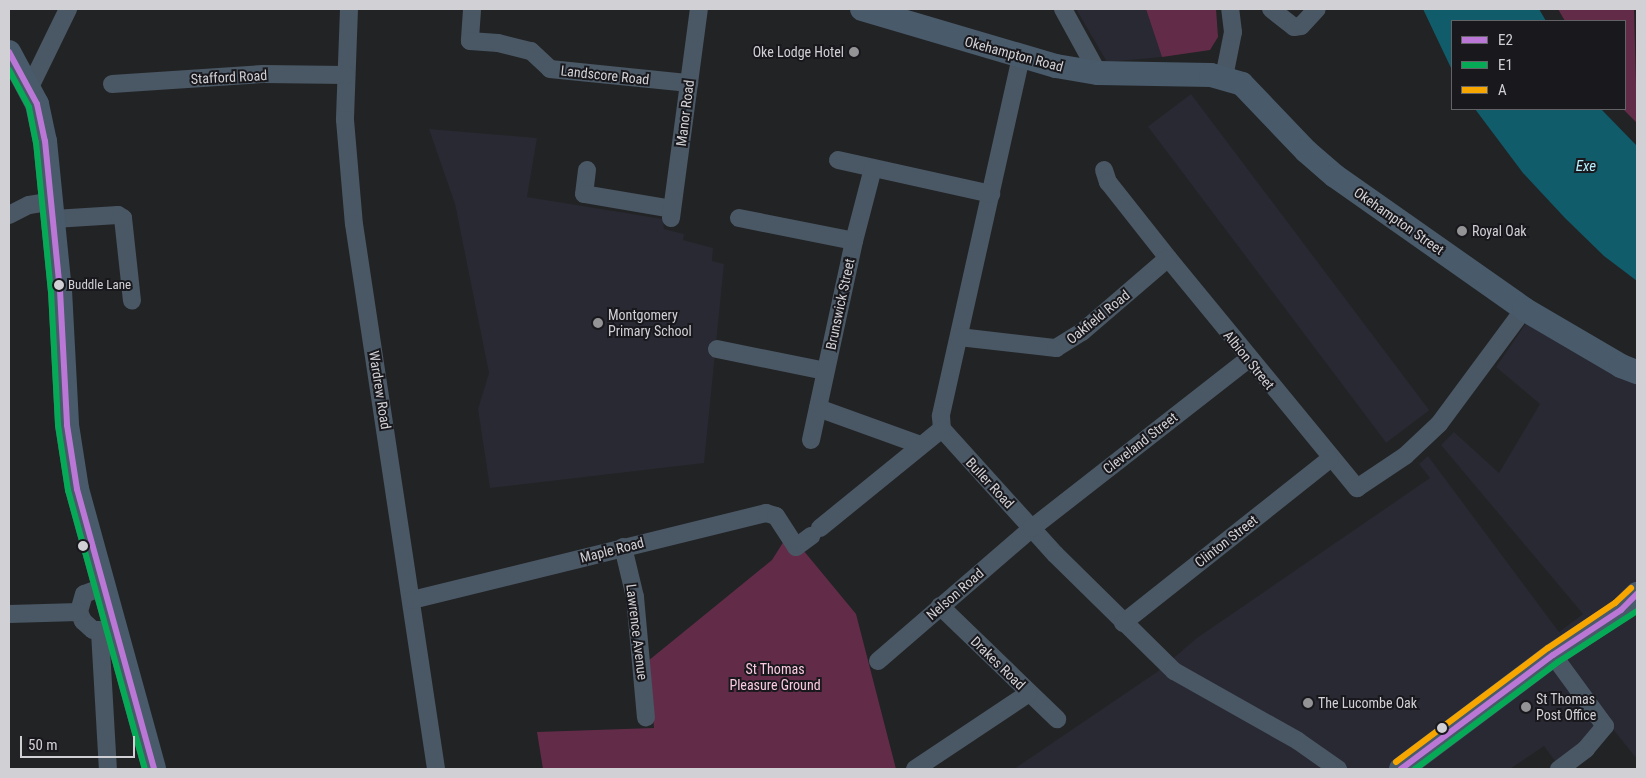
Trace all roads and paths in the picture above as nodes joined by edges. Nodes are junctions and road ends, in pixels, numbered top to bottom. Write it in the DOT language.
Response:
graph roads {
  1 [pos="68,9"];
  2 [pos="349,9"];
  3 [pos="698,9"];
  4 [pos="862,9"];
  5 [pos="1062,9"];
  6 [pos="1230,9"];
  7 [pos="1270,9"];
  8 [pos="1317,9"];
  9 [pos="472,10"];
  10 [pos="9,52"];
  11 [pos="1020,57"];
  12 [pos="1098,73"];
  13 [pos="346,74"];
  14 [pos="1170,74"];
  15 [pos="1224,77"];
  16 [pos="689,83"];
  17 [pos="112,84"];
  18 [pos="30,87"];
  19 [pos="838,160"];
  20 [pos="873,168"];
  21 [pos="587,170"];
  22 [pos="1104,170"];
  23 [pos="990,194"];
  24 [pos="53,210"];
  25 [pos="9,216"];
  26 [pos="739,218"];
  27 [pos="854,241"];
  28 [pos="1168,258"];
  29 [pos="132,301"];
  30 [pos="1524,309"];
  31 [pos="959,337"];
  32 [pos="717,349"];
  33 [pos="1248,359"];
  34 [pos="825,371"];
  35 [pos="1637,372"];
  36 [pos="818,408"];
  37 [pos="942,429"];
  38 [pos="811,440"];
  39 [pos="921,445"];
  40 [pos="1330,459"];
  41 [pos="1032,528"];
  42 [pos="623,547"];
  43 [pos="106,586"];
  44 [pos="1635,599"];
  45 [pos="412,600"];
  46 [pos="940,606"];
  47 [pos="79,612"];
  48 [pos="9,614"];
  49 [pos="1123,623"];
  50 [pos="109,630"];
  51 [pos="1553,655"];
  52 [pos="878,661"];
  53 [pos="1029,693"];
  54 [pos="646,717"];
  55 [pos="1057,719"];
  56 [pos="108,769"];
  57 [pos="154,769"];
  58 [pos="436,769"];
  59 [pos="915,769"];
  60 [pos="1338,769"];
  61 [pos="1401,769"];
  62 [pos="1559,769"];
  1 -- 18 [label="street"];
  2 -- 13 [label="street, Wardrew Road"];
  3 -- 16 [label="street, Manor Road"];
  4 -- 11 [label="street, Okehampton Road"];
  5 -- 12 [label="street"];
  6 -- 15 [label="street"];
  7 -- 8 [label="street"];
  9 -- 16 [label="street, Landscore Road"];
  10 -- 18 [label="street"];
  11 -- 12 [label="street, Okehampton Road"];
  11 -- 23 [label="street"];
  12 -- 14 [label="street, Okehampton Road"];
  13 -- 17 [label="street, Stafford Road"];
  13 -- 45 [label="street, Wardrew Road"];
  14 -- 15 [label="street, Okehampton Street"];
  15 -- 30 [label="street, Okehampton Street"];
  16 -- 21 [label="street, Manor Road"];
  18 -- 24 [label="street"];
  19 -- 20 [label="street"];
  20 -- 23 [label="street"];
  20 -- 27 [label="street, Brunswick Street"];
  22 -- 28 [label="street, Albion Street"];
  23 -- 31 [label="street"];
  24 -- 25 [label="street"];
  24 -- 29 [label="street"];
  24 -- 43 [label="street"];
  26 -- 27 [label="street"];
  27 -- 34 [label="street, Brunswick Street"];
  28 -- 31 [label="street, Oakfield Road"];
  28 -- 33 [label="street, Albion Street"];
  30 -- 35 [label="street, Okehampton Street"];
  30 -- 40 [label="street, Albion Street"];
  31 -- 37 [label="street"];
  32 -- 34 [label="street"];
  33 -- 40 [label="street, Albion Street"];
  33 -- 41 [label="street, Cleveland Street"];
  34 -- 36 [label="street, Brunswick Street"];
  36 -- 38 [label="street, Brunswick Street"];
  36 -- 39 [label="street"];
  37 -- 39 [label="street"];
  37 -- 41 [label="street, Buller Road"];
  39 -- 42 [label="street, Maple Road"];
  40 -- 49 [label="street, Clinton Street"];
  41 -- 46 [label="street, Nelson Road"];
  41 -- 49 [label="street, Buller Road"];
  42 -- 45 [label="street, Maple Road"];
  42 -- 54 [label="street, Lawrence Avenue"];
  43 -- 47 [label="street"];
  43 -- 50 [label="street"];
  44 -- 51 [label="street"];
  45 -- 58 [label="street, Wardrew Road"];
  46 -- 52 [label="street, Nelson Road"];
  46 -- 53 [label="street, Drakes Road"];
  47 -- 48 [label="street"];
  47 -- 50 [label="street"];
  49 -- 60 [label="street, Buller Road"];
  50 -- 56 [label="street"];
  50 -- 57 [label="street"];
  51 -- 61 [label="street"];
  51 -- 62 [label="street"];
  53 -- 55 [label="street, Drakes Road"];
  53 -- 59 [label="street"];
}
